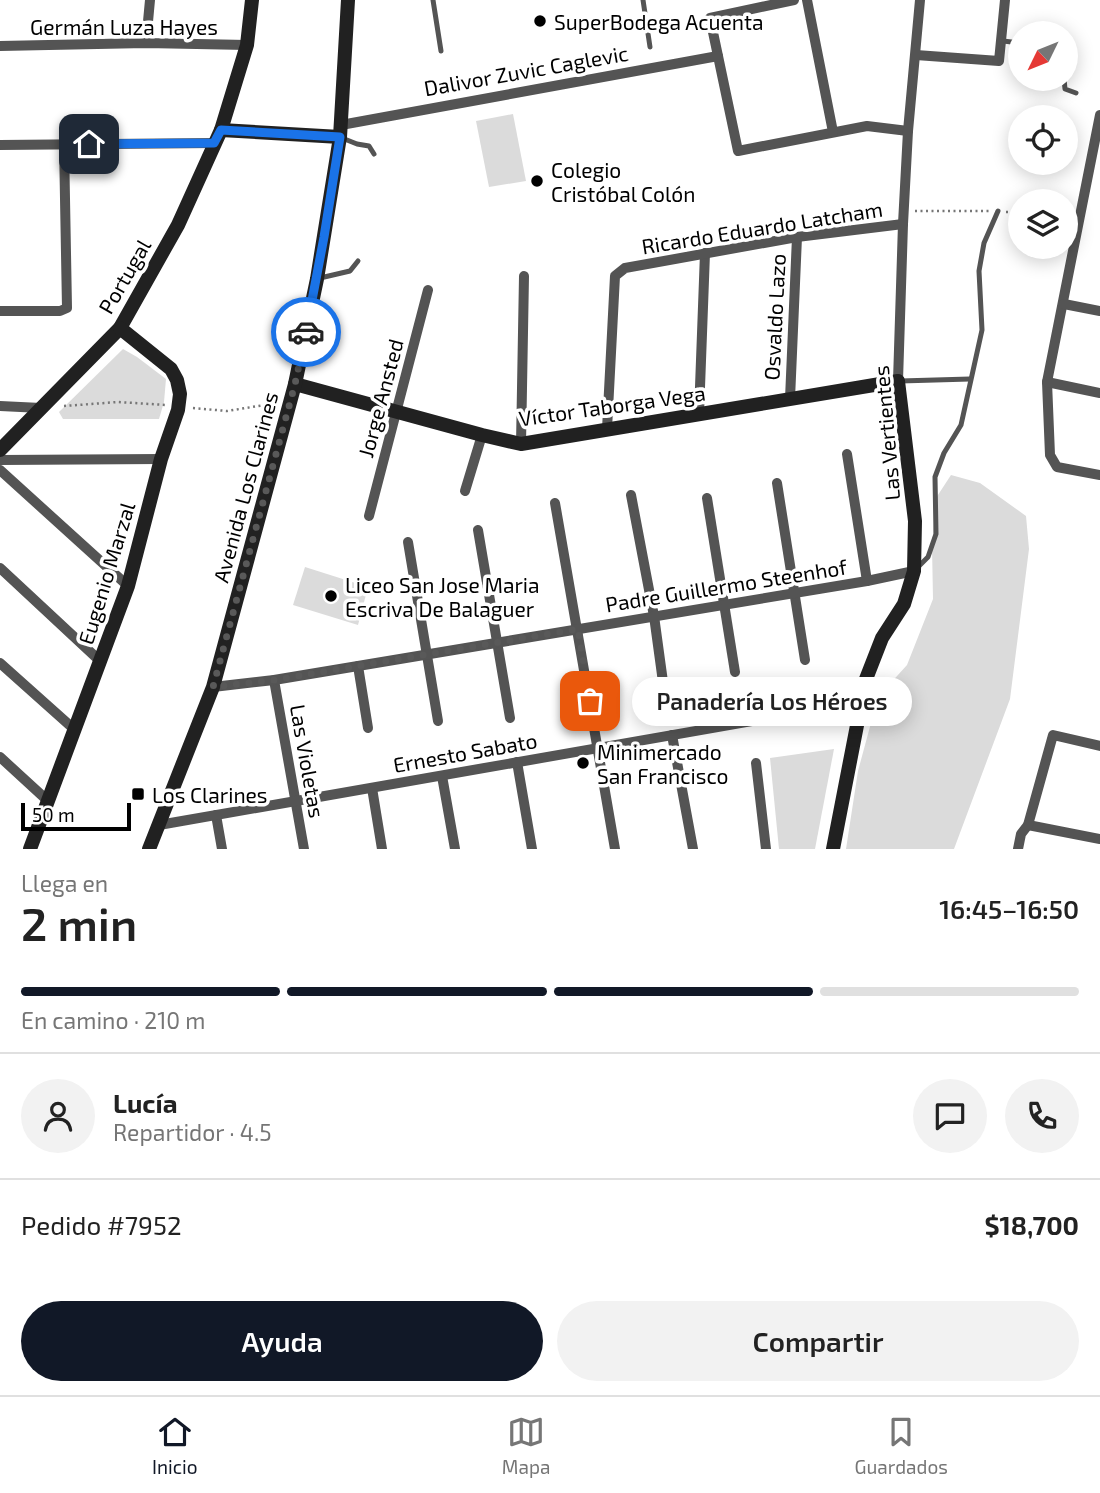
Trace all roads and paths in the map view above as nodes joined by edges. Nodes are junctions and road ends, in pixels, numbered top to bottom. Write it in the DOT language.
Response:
graph roads {
  1 [pos="150,0"];
  2 [pos="252,0"];
  3 [pos="348,0"];
  4 [pos="433,0"];
  5 [pos="643,0"];
  6 [pos="794,0"];
  7 [pos="807,0"];
  8 [pos="920,0"];
  9 [pos="1005,0"];
  10 [pos="1003,41"];
  11 [pos="1008,42"];
  12 [pos="146,43"];
  13 [pos="247,45"];
  14 [pos="0,47"];
  15 [pos="650,47"];
  16 [pos="442,51"];
  17 [pos="916,55"];
  18 [pos="718,57"];
  19 [pos="1070,91"];
  20 [pos="1076,93"];
  21 [pos="1100,115"];
  22 [pos="340,131"];
  23 [pos="908,131"];
  24 [pos="833,132"];
  25 [pos="217,136"];
  26 [pos="64,144"];
  27 [pos="0,145"];
  28 [pos="374,154"];
  29 [pos="904,211"];
  30 [pos="998,211"];
  31 [pos="1008,211"];
  32 [pos="903,224"];
  33 [pos="797,237"];
  34 [pos="705,253"];
  35 [pos="358,261"];
  36 [pos="524,276"];
  37 [pos="317,279"];
  38 [pos="428,290"];
  39 [pos="1063,303"];
  40 [pos="0,311"];
  41 [pos="1100,311"];
  42 [pos="120,328"];
  43 [pos="970,379"];
  44 [pos="898,381"];
  45 [pos="1047,382"];
  46 [pos="295,384"];
  47 [pos="1100,393"];
  48 [pos="790,399"];
  49 [pos="0,406"];
  50 [pos="41,408"];
  51 [pos="396,412"];
  52 [pos="699,414"];
  53 [pos="607,429"];
  54 [pos="482,435"];
  55 [pos="521,444"];
  56 [pos="0,450"];
  57 [pos="847,454"];
  58 [pos="161,459"];
  59 [pos="0,460"];
  60 [pos="0,470"];
  61 [pos="1100,475"];
  62 [pos="777,483"];
  63 [pos="465,491"];
  64 [pos="631,495"];
  65 [pos="707,498"];
  66 [pos="555,503"];
  67 [pos="369,516"];
  68 [pos="478,530"];
  69 [pos="408,542"];
  70 [pos="0,568"];
  71 [pos="914,571"];
  72 [pos="867,581"];
  73 [pos="128,586"];
  74 [pos="795,593"];
  75 [pos="725,604"];
  76 [pos="654,616"];
  77 [pos="578,629"];
  78 [pos="499,642"];
  79 [pos="426,654"];
  80 [pos="805,660"];
  81 [pos="100,661"];
  82 [pos="0,663"];
  83 [pos="358,666"];
  84 [pos="735,672"];
  85 [pos="274,680"];
  86 [pos="663,682"];
  87 [pos="213,687"];
  88 [pos="861,702"];
  89 [pos="510,718"];
  90 [pos="438,721"];
  91 [pos="368,728"];
  92 [pos="75,730"];
  93 [pos="671,735"];
  94 [pos="1100,746"];
  95 [pos="598,748"];
  96 [pos="0,757"];
  97 [pos="517,762"];
  98 [pos="757,763"];
  99 [pos="442,776"];
  100 [pos="372,788"];
  101 [pos="295,801"];
  102 [pos="48,802"];
  103 [pos="216,815"];
  104 [pos="159,825"];
  105 [pos="1028,825"];
  106 [pos="1100,839"];
  107 [pos="30,849"];
  108 [pos="149,849"];
  109 [pos="222,849"];
  110 [pos="304,849"];
  111 [pos="382,849"];
  112 [pos="455,849"];
  113 [pos="532,849"];
  114 [pos="615,849"];
  115 [pos="693,849"];
  116 [pos="766,849"];
  117 [pos="832,849"];
  118 [pos="1018,849"];
  1 -- 12 [label="street"];
  2 -- 13 [label="main road, Portugal"];
  3 -- 22 [label="main road, Avenida Los Clarines"];
  4 -- 16 [label="lane"];
  5 -- 15 [label="lane"];
  6 -- 18 [label="street"];
  7 -- 24 [label="street"];
  8 -- 17 [label="street, Las Vertientes"];
  9 -- 10 [label="street"];
  10 -- 11 [label="lane"];
  10 -- 17 [label="street"];
  12 -- 13 [label="street, Germán Luza Hayes"];
  12 -- 14 [label="street, Germán Luza Hayes"];
  13 -- 25 [label="main road, Portugal"];
  17 -- 23 [label="street, Las Vertientes"];
  18 -- 22 [label="street, Dalivor Zuvic Caglevic"];
  18 -- 24 [label="street"];
  19 -- 20 [label="lane"];
  21 -- 39 [label="street"];
  22 -- 25 [label="main road, Dalivor Zuvic Caglevic"];
  22 -- 28 [label="lane"];
  22 -- 37 [label="main road, Avenida Los Clarines"];
  23 -- 24 [label="street"];
  23 -- 29 [label="street, Las Vertientes"];
  25 -- 26 [label="street, Dalivor Zuvic Caglevic"];
  25 -- 42 [label="main road, Portugal"];
  26 -- 27 [label="street, Dalivor Zuvic Caglevic"];
  26 -- 40 [label="street"];
  29 -- 30 [label="path"];
  29 -- 32 [label="street, Las Vertientes"];
  30 -- 31 [label="path"];
  30 -- 43 [label="lane"];
  32 -- 33 [label="street, Ricardo Eduardo Latcham"];
  32 -- 44 [label="street, Las Vertientes"];
  33 -- 34 [label="street, Ricardo Eduardo Latcham"];
  33 -- 48 [label="street, Osvaldo Lazo"];
  34 -- 52 [label="street"];
  34 -- 53 [label="street, Ricardo Eduardo Latcham"];
  35 -- 37 [label="lane"];
  36 -- 55 [label="street"];
  37 -- 46 [label="main road, Avenida Los Clarines"];
  38 -- 51 [label="street, Jorge Ansted"];
  39 -- 41 [label="street"];
  39 -- 45 [label="street"];
  42 -- 50 [label="main road, Portugal"];
  42 -- 58 [label="main road, Eugenio Marzal"];
  43 -- 44 [label="lane"];
  43 -- 71 [label="lane"];
  44 -- 48 [label="main road, Víctor Taborga Vega"];
  44 -- 71 [label="main road, Las Vertientes"];
  45 -- 47 [label="street"];
  45 -- 61 [label="street"];
  46 -- 51 [label="main road, Víctor Taborga Vega"];
  46 -- 87 [label="main road, Avenida Los Clarines"];
  48 -- 52 [label="main road, Víctor Taborga Vega"];
  49 -- 50 [label="street"];
  50 -- 56 [label="main road, Portugal"];
  51 -- 54 [label="main road, Víctor Taborga Vega"];
  51 -- 67 [label="street, Jorge Ansted"];
  52 -- 53 [label="main road, Víctor Taborga Vega"];
  53 -- 55 [label="main road, Víctor Taborga Vega"];
  54 -- 55 [label="main road, Víctor Taborga Vega"];
  54 -- 63 [label="street"];
  57 -- 72 [label="street"];
  58 -- 59 [label="street"];
  58 -- 73 [label="main road, Eugenio Marzal"];
  60 -- 73 [label="street"];
  62 -- 74 [label="street"];
  64 -- 76 [label="street"];
  65 -- 75 [label="street"];
  66 -- 77 [label="street"];
  68 -- 78 [label="street"];
  69 -- 79 [label="street"];
  70 -- 81 [label="street"];
  71 -- 72 [label="street, Padre Guillermo Steenhof"];
  71 -- 88 [label="main road, Las Vertientes"];
  72 -- 74 [label="street, Padre Guillermo Steenhof"];
  73 -- 81 [label="main road, Eugenio Marzal"];
  74 -- 75 [label="street, Padre Guillermo Steenhof"];
  74 -- 80 [label="street"];
  75 -- 76 [label="street, Padre Guillermo Steenhof"];
  75 -- 84 [label="street"];
  76 -- 77 [label="street, Padre Guillermo Steenhof"];
  76 -- 86 [label="street"];
  77 -- 78 [label="street, Padre Guillermo Steenhof"];
  77 -- 95 [label="street"];
  78 -- 79 [label="street, Padre Guillermo Steenhof"];
  78 -- 89 [label="street"];
  79 -- 83 [label="street, Padre Guillermo Steenhof"];
  79 -- 90 [label="street"];
  81 -- 92 [label="main road, Eugenio Marzal"];
  82 -- 92 [label="street"];
  83 -- 85 [label="street, Padre Guillermo Steenhof"];
  83 -- 91 [label="street"];
  85 -- 87 [label="street, Padre Guillermo Steenhof"];
  85 -- 101 [label="street, Las Violetas"];
  87 -- 104 [label="main road, Avenida Los Clarines"];
  88 -- 93 [label="street, Ernesto Sabato"];
  88 -- 117 [label="main road, Las Vertientes"];
  92 -- 102 [label="main road, Eugenio Marzal"];
  93 -- 95 [label="street, Ernesto Sabato"];
  93 -- 115 [label="street"];
  94 -- 105 [label="street"];
  95 -- 97 [label="street, Ernesto Sabato"];
  95 -- 114 [label="street"];
  96 -- 102 [label="street"];
  97 -- 99 [label="street, Ernesto Sabato"];
  97 -- 113 [label="street"];
  98 -- 116 [label="street"];
  99 -- 100 [label="street, Ernesto Sabato"];
  99 -- 112 [label="street"];
  100 -- 101 [label="street, Ernesto Sabato"];
  100 -- 111 [label="street"];
  101 -- 103 [label="street, Ernesto Sabato"];
  101 -- 110 [label="street, Las Violetas"];
  102 -- 107 [label="main road, Eugenio Marzal"];
  103 -- 104 [label="street, Ernesto Sabato"];
  103 -- 109 [label="street"];
  104 -- 108 [label="main road, Avenida Los Clarines"];
  105 -- 106 [label="street"];
  105 -- 118 [label="street"];
}
